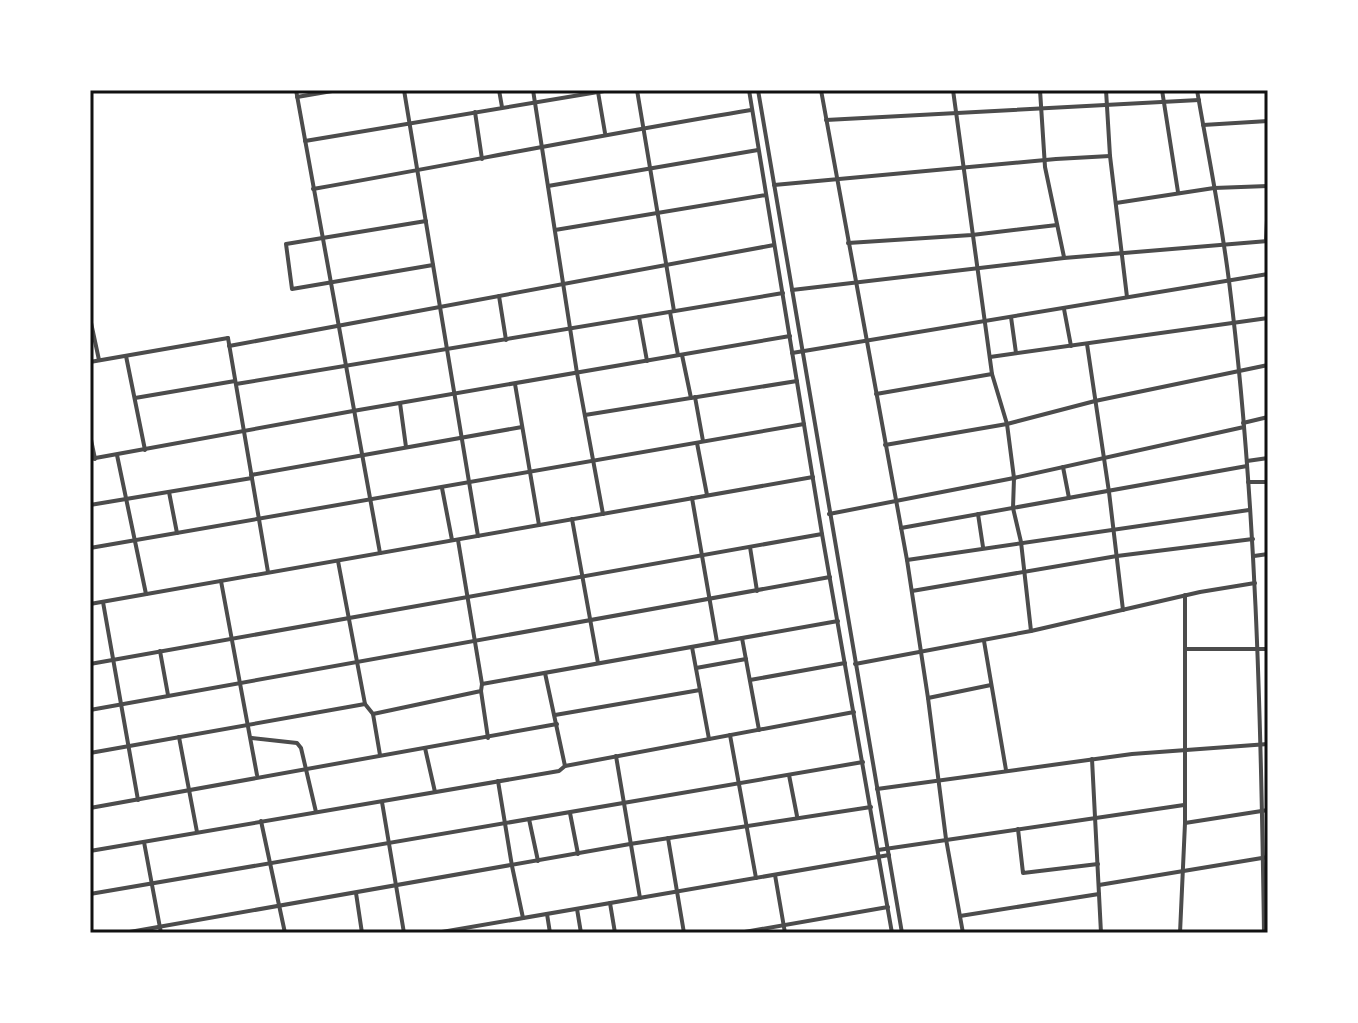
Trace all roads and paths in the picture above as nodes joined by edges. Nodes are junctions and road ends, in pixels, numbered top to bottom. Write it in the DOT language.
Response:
graph roads {
  1 [pos="296,90"];
  2 [pos="338,90"];
  3 [pos="404,90"];
  4 [pos="499,90"];
  5 [pos="533,90"];
  6 [pos="610,90"];
  7 [pos="637,90"];
  8 [pos="749,90"];
  9 [pos="758,90"];
  10 [pos="821,90"];
  11 [pos="953,90"];
  12 [pos="1040,90"];
  13 [pos="1106,90"];
  14 [pos="1162,90"];
  15 [pos="1197,90"];
  16 [pos="598,92"];
  17 [pos="297,97"];
  18 [pos="1199,100"];
  19 [pos="535,103"];
  20 [pos="1164,103"];
  21 [pos="1106,106"];
  22 [pos="502,108"];
  23 [pos="1041,109"];
  24 [pos="751,110"];
  25 [pos="475,112"];
  26 [pos="955,115"];
  27 [pos="826,120"];
  28 [pos="1268,121"];
  29 [pos="410,123"];
  30 [pos="1203,125"];
  31 [pos="643,127"];
  32 [pos="605,134"];
  33 [pos="305,141"];
  34 [pos="542,145"];
  35 [pos="758,150"];
  36 [pos="1110,156"];
  37 [pos="482,159"];
  38 [pos="1044,160"];
  39 [pos="962,167"];
  40 [pos="418,171"];
  41 [pos="650,171"];
  42 [pos="836,178"];
  43 [pos="774,185"];
  44 [pos="548,186"];
  45 [pos="1268,186"];
  46 [pos="1214,188"];
  47 [pos="313,189"];
  48 [pos="1178,192"];
  49 [pos="766,195"];
  50 [pos="1268,200"];
  51 [pos="1115,203"];
  52 [pos="658,215"];
  53 [pos="426,221"];
  54 [pos="1057,225"];
  55 [pos="555,230"];
  56 [pos="972,235"];
  57 [pos="321,238"];
  58 [pos="1267,241"];
  59 [pos="848,243"];
  60 [pos="774,245"];
  61 [pos="1223,247"];
  62 [pos="1122,252"];
  63 [pos="1064,258"];
  64 [pos="433,265"];
  65 [pos="667,265"];
  66 [pos="976,268"];
  67 [pos="1268,274"];
  68 [pos="1229,280"];
  69 [pos="854,282"];
  70 [pos="330,283"];
  71 [pos="564,284"];
  72 [pos="792,290"];
  73 [pos="783,293"];
  74 [pos="499,296"];
  75 [pos="1127,297"];
  76 [pos="440,307"];
  77 [pos="1064,308"];
  78 [pos="672,311"];
  79 [pos="639,317"];
  80 [pos="1011,317"];
  81 [pos="90,318"];
  82 [pos="1268,318"];
  83 [pos="985,321"];
  84 [pos="1233,323"];
  85 [pos="338,325"];
  86 [pos="570,328"];
  87 [pos="790,336"];
  88 [pos="506,340"];
  89 [pos="866,342"];
  90 [pos="1087,344"];
  91 [pos="229,346"];
  92 [pos="1071,346"];
  93 [pos="447,349"];
  94 [pos="802,352"];
  95 [pos="792,353"];
  96 [pos="1016,353"];
  97 [pos="680,355"];
  98 [pos="126,356"];
  99 [pos="990,357"];
  100 [pos="99,360"];
  101 [pos="647,361"];
  102 [pos="90,362"];
  103 [pos="1268,365"];
  104 [pos="346,366"];
  105 [pos="1239,371"];
  106 [pos="577,373"];
  107 [pos="992,374"];
  108 [pos="797,381"];
  109 [pos="235,383"];
  110 [pos="515,384"];
  111 [pos="455,393"];
  112 [pos="876,394"];
  113 [pos="693,397"];
  114 [pos="135,398"];
  115 [pos="1095,401"];
  116 [pos="400,403"];
  117 [pos="353,411"];
  118 [pos="585,415"];
  119 [pos="1268,417"];
  120 [pos="804,424"];
  121 [pos="1007,424"];
  122 [pos="1244,425"];
  123 [pos="522,427"];
  124 [pos="243,433"];
  125 [pos="90,435"];
  126 [pos="462,438"];
  127 [pos="700,442"];
  128 [pos="885,445"];
  129 [pos="406,447"];
  130 [pos="145,450"];
  131 [pos="117,455"];
  132 [pos="362,455"];
  133 [pos="1104,458"];
  134 [pos="1268,458"];
  135 [pos="92,459"];
  136 [pos="594,461"];
  137 [pos="1247,464"];
  138 [pos="1063,467"];
  139 [pos="530,472"];
  140 [pos="252,476"];
  141 [pos="813,477"];
  142 [pos="1014,478"];
  143 [pos="1248,482"];
  144 [pos="1268,482"];
  145 [pos="469,483"];
  146 [pos="442,488"];
  147 [pos="169,492"];
  148 [pos="1109,492"];
  149 [pos="707,496"];
  150 [pos="692,498"];
  151 [pos="1069,498"];
  152 [pos="126,499"];
  153 [pos="370,500"];
  154 [pos="896,502"];
  155 [pos="90,505"];
  156 [pos="1013,508"];
  157 [pos="1250,510"];
  158 [pos="603,514"];
  159 [pos="829,514"];
  160 [pos="978,514"];
  161 [pos="572,519"];
  162 [pos="259,520"];
  163 [pos="539,525"];
  164 [pos="901,528"];
  165 [pos="1114,529"];
  166 [pos="177,534"];
  167 [pos="822,534"];
  168 [pos="478,536"];
  169 [pos="1253,539"];
  170 [pos="455,540"];
  171 [pos="134,541"];
  172 [pos="1021,542"];
  173 [pos="750,547"];
  174 [pos="983,547"];
  175 [pos="90,548"];
  176 [pos="380,553"];
  177 [pos="1268,554"];
  178 [pos="702,556"];
  179 [pos="1117,556"];
  180 [pos="1254,556"];
  181 [pos="907,560"];
  182 [pos="338,561"];
  183 [pos="1024,570"];
  184 [pos="268,573"];
  185 [pos="830,577"];
  186 [pos="583,578"];
  187 [pos="221,581"];
  188 [pos="1255,583"];
  189 [pos="757,591"];
  190 [pos="912,591"];
  191 [pos="146,594"];
  192 [pos="1185,595"];
  193 [pos="468,596"];
  194 [pos="710,598"];
  195 [pos="103,602"];
  196 [pos="90,604"];
  197 [pos="1123,610"];
  198 [pos="349,618"];
  199 [pos="591,620"];
  200 [pos="838,621"];
  201 [pos="1031,631"];
  202 [pos="233,638"];
  203 [pos="742,638"];
  204 [pos="984,641"];
  205 [pos="474,643"];
  206 [pos="717,643"];
  207 [pos="692,647"];
  208 [pos="1186,649"];
  209 [pos="1258,649"];
  210 [pos="1268,649"];
  211 [pos="160,651"];
  212 [pos="921,652"];
  213 [pos="746,659"];
  214 [pos="114,660"];
  215 [pos="358,661"];
  216 [pos="845,663"];
  217 [pos="90,664"];
  218 [pos="598,664"];
  219 [pos="855,664"];
  220 [pos="696,668"];
  221 [pos="545,673"];
  222 [pos="750,680"];
  223 [pos="240,682"];
  224 [pos="482,684"];
  225 [pos="991,685"];
  226 [pos="700,690"];
  227 [pos="481,691"];
  228 [pos="168,695"];
  229 [pos="928,698"];
  230 [pos="122,704"];
  231 [pos="365,704"];
  232 [pos="90,710"];
  233 [pos="854,712"];
  234 [pos="373,714"];
  235 [pos="555,715"];
  236 [pos="557,724"];
  237 [pos="248,725"];
  238 [pos="759,730"];
  239 [pos="730,735"];
  240 [pos="179,737"];
  241 [pos="251,738"];
  242 [pos="488,738"];
  243 [pos="709,739"];
  244 [pos="1268,744"];
  245 [pos="1261,745"];
  246 [pos="128,746"];
  247 [pos="425,748"];
  248 [pos="1185,750"];
  249 [pos="90,753"];
  250 [pos="380,756"];
  251 [pos="616,756"];
  252 [pos="1092,759"];
  253 [pos="863,762"];
  254 [pos="565,766"];
  255 [pos="306,768"];
  256 [pos="1006,770"];
  257 [pos="789,775"];
  258 [pos="257,776"];
  259 [pos="938,780"];
  260 [pos="498,781"];
  261 [pos="738,783"];
  262 [pos="188,789"];
  263 [pos="877,789"];
  264 [pos="435,792"];
  265 [pos="138,800"];
  266 [pos="382,802"];
  267 [pos="623,804"];
  268 [pos="1184,805"];
  269 [pos="871,807"];
  270 [pos="90,808"];
  271 [pos="1265,810"];
  272 [pos="316,812"];
  273 [pos="570,813"];
  274 [pos="797,817"];
  275 [pos="529,819"];
  276 [pos="1096,819"];
  277 [pos="261,821"];
  278 [pos="505,823"];
  279 [pos="1185,823"];
  280 [pos="746,826"];
  281 [pos="1018,829"];
  282 [pos="197,832"];
  283 [pos="668,838"];
  284 [pos="946,839"];
  285 [pos="144,842"];
  286 [pos="389,843"];
  287 [pos="630,844"];
  288 [pos="90,851"];
  289 [pos="888,852"];
  290 [pos="879,853"];
  291 [pos="578,854"];
  292 [pos="1265,858"];
  293 [pos="538,861"];
  294 [pos="270,863"];
  295 [pos="1098,864"];
  296 [pos="512,866"];
  297 [pos="1183,871"];
  298 [pos="775,875"];
  299 [pos="756,878"];
  300 [pos="153,884"];
  301 [pos="1099,885"];
  302 [pos="396,886"];
  303 [pos="677,892"];
  304 [pos="356,893"];
  305 [pos="90,894"];
  306 [pos="1099,894"];
  307 [pos="640,898"];
  308 [pos="610,903"];
  309 [pos="279,906"];
  310 [pos="888,907"];
  311 [pos="577,909"];
  312 [pos="547,914"];
  313 [pos="960,916"];
  314 [pos="523,918"];
  315 [pos="160,926"];
  316 [pos="784,926"];
  317 [pos="1265,932"];
  318 [pos="124,933"];
  319 [pos="161,933"];
  320 [pos="285,933"];
  321 [pos="362,933"];
  322 [pos="404,933"];
  323 [pos="438,933"];
  324 [pos="550,933"];
  325 [pos="581,933"];
  326 [pos="615,933"];
  327 [pos="684,933"];
  328 [pos="739,933"];
  329 [pos="785,933"];
  330 [pos="892,933"];
  331 [pos="902,933"];
  332 [pos="963,933"];
  333 [pos="1101,933"];
  334 [pos="1180,933"];
  1 -- 17 [label="street"];
  2 -- 17 [label="street"];
  3 -- 29 [label="street"];
  4 -- 22 [label="street"];
  5 -- 19 [label="street"];
  6 -- 16 [label="street"];
  7 -- 31 [label="street"];
  8 -- 24 [label="street"];
  9 -- 43 [label="street"];
  10 -- 27 [label="street"];
  11 -- 26 [label="street"];
  12 -- 23 [label="street"];
  13 -- 21 [label="street"];
  14 -- 20 [label="street"];
  15 -- 18 [label="street"];
  16 -- 19 [label="street"];
  16 -- 32 [label="street"];
  17 -- 33 [label="street"];
  18 -- 20 [label="street"];
  18 -- 30 [label="street"];
  19 -- 22 [label="street"];
  19 -- 34 [label="street"];
  20 -- 21 [label="street"];
  20 -- 48 [label="street"];
  21 -- 23 [label="street"];
  21 -- 36 [label="street"];
  22 -- 25 [label="street"];
  23 -- 26 [label="street"];
  23 -- 38 [label="street"];
  24 -- 31 [label="street"];
  24 -- 35 [label="street"];
  25 -- 29 [label="street"];
  25 -- 37 [label="street"];
  26 -- 27 [label="street"];
  26 -- 39 [label="street"];
  27 -- 42 [label="street"];
  28 -- 30 [label="street"];
  29 -- 33 [label="street"];
  29 -- 40 [label="street"];
  30 -- 46 [label="street"];
  31 -- 32 [label="street"];
  31 -- 41 [label="street"];
  32 -- 34 [label="street"];
  33 -- 47 [label="street"];
  34 -- 37 [label="street"];
  34 -- 44 [label="street"];
  35 -- 41 [label="street"];
  35 -- 49 [label="street"];
  36 -- 38 [label="street"];
  36 -- 51 [label="street"];
  37 -- 40 [label="street"];
  38 -- 39 [label="street"];
  38 -- 54 [label="street"];
  39 -- 42 [label="street"];
  39 -- 56 [label="street"];
  40 -- 47 [label="street"];
  40 -- 53 [label="street"];
  41 -- 44 [label="street"];
  41 -- 52 [label="street"];
  42 -- 43 [label="street"];
  42 -- 59 [label="street"];
  43 -- 72 [label="street"];
  44 -- 55 [label="street"];
  45 -- 46 [label="street"];
  46 -- 48 [label="street"];
  46 -- 61 [label="street"];
  47 -- 57 [label="street"];
  48 -- 51 [label="street"];
  49 -- 52 [label="street"];
  49 -- 60 [label="street"];
  50 -- 58 [label="street"];
  51 -- 62 [label="street"];
  52 -- 55 [label="street"];
  52 -- 65 [label="street"];
  53 -- 57 [label="street"];
  53 -- 64 [label="street"];
  54 -- 56 [label="street"];
  54 -- 63 [label="street"];
  55 -- 71 [label="street"];
  56 -- 59 [label="street"];
  56 -- 66 [label="street"];
  57 -- 70 [label="street"];
  57 -- 70 [label="street"];
  58 -- 61 [label="street"];
  59 -- 69 [label="street"];
  60 -- 65 [label="street"];
  60 -- 73 [label="street"];
  61 -- 62 [label="street"];
  61 -- 68 [label="street"];
  62 -- 63 [label="street"];
  62 -- 75 [label="street"];
  63 -- 66 [label="street"];
  64 -- 70 [label="street"];
  64 -- 76 [label="street"];
  65 -- 71 [label="street"];
  65 -- 78 [label="street"];
  66 -- 69 [label="street"];
  66 -- 83 [label="street"];
  67 -- 68 [label="street"];
  68 -- 75 [label="street"];
  68 -- 84 [label="street"];
  69 -- 72 [label="street"];
  69 -- 89 [label="street"];
  70 -- 85 [label="street"];
  71 -- 74 [label="street"];
  71 -- 86 [label="street"];
  72 -- 94 [label="street"];
  73 -- 78 [label="street"];
  73 -- 87 [label="street"];
  74 -- 76 [label="street"];
  74 -- 88 [label="street"];
  75 -- 77 [label="street"];
  76 -- 85 [label="street"];
  76 -- 93 [label="street"];
  77 -- 80 [label="street"];
  77 -- 92 [label="street"];
  78 -- 79 [label="street"];
  78 -- 97 [label="street"];
  79 -- 86 [label="street"];
  79 -- 101 [label="street"];
  80 -- 83 [label="street"];
  80 -- 96 [label="street"];
  81 -- 100 [label="street"];
  82 -- 84 [label="street"];
  83 -- 89 [label="street"];
  83 -- 99 [label="street"];
  84 -- 90 [label="street"];
  84 -- 105 [label="street"];
  85 -- 91 [label="street"];
  85 -- 104 [label="street"];
  86 -- 88 [label="street"];
  86 -- 106 [label="street"];
  87 -- 95 [label="street"];
  87 -- 97 [label="street"];
  88 -- 93 [label="street"];
  89 -- 94 [label="street"];
  89 -- 112 [label="street"];
  90 -- 92 [label="street"];
  90 -- 115 [label="street"];
  91 -- 98 [label="street"];
  91 -- 109 [label="street"];
  92 -- 96 [label="street"];
  93 -- 104 [label="street"];
  93 -- 111 [label="street"];
  94 -- 95 [label="street"];
  94 -- 159 [label="street"];
  95 -- 108 [label="street"];
  96 -- 99 [label="street"];
  97 -- 101 [label="street"];
  97 -- 113 [label="street"];
  98 -- 100 [label="street"];
  98 -- 114 [label="street"];
  99 -- 107 [label="street"];
  100 -- 102 [label="street"];
  101 -- 106 [label="street"];
  103 -- 105 [label="street"];
  104 -- 109 [label="street"];
  104 -- 117 [label="street"];
  105 -- 115 [label="street"];
  105 -- 122 [label="street"];
  106 -- 110 [label="street"];
  106 -- 118 [label="street"];
  107 -- 112 [label="street"];
  107 -- 121 [label="street"];
  108 -- 113 [label="street"];
  108 -- 120 [label="street"];
  109 -- 114 [label="street"];
  109 -- 124 [label="street"];
  110 -- 111 [label="street"];
  110 -- 123 [label="street"];
  111 -- 116 [label="street"];
  111 -- 126 [label="street"];
  112 -- 128 [label="street"];
  113 -- 118 [label="street"];
  113 -- 127 [label="street"];
  114 -- 130 [label="street"];
  115 -- 121 [label="street"];
  115 -- 133 [label="street"];
  116 -- 117 [label="street"];
  116 -- 129 [label="street"];
  117 -- 124 [label="street"];
  117 -- 132 [label="street"];
  118 -- 136 [label="street"];
  119 -- 122 [label="street"];
  120 -- 127 [label="street"];
  120 -- 141 [label="street"];
  121 -- 128 [label="street"];
  121 -- 142 [label="street"];
  122 -- 133 [label="street"];
  122 -- 137 [label="street"];
  123 -- 126 [label="street"];
  123 -- 139 [label="street"];
  124 -- 130 [label="street"];
  124 -- 140 [label="street"];
  125 -- 135 [label="street"];
  126 -- 129 [label="street"];
  126 -- 145 [label="street"];
  127 -- 136 [label="street"];
  127 -- 149 [label="street"];
  128 -- 154 [label="street"];
  129 -- 132 [label="street"];
  130 -- 131 [label="street"];
  131 -- 135 [label="street"];
  131 -- 152 [label="street"];
  132 -- 140 [label="street"];
  132 -- 153 [label="street"];
  133 -- 138 [label="street"];
  133 -- 148 [label="street"];
  134 -- 137 [label="street"];
  136 -- 139 [label="street"];
  136 -- 158 [label="street"];
  137 -- 143 [label="street"];
  137 -- 148 [label="street"];
  138 -- 142 [label="street"];
  138 -- 151 [label="street"];
  139 -- 145 [label="street"];
  139 -- 163 [label="street"];
  140 -- 147 [label="street"];
  140 -- 162 [label="street"];
  141 -- 149 [label="street"];
  141 -- 167 [label="street"];
  142 -- 154 [label="street"];
  142 -- 156 [label="street"];
  143 -- 144 [label="street"];
  143 -- 157 [label="street"];
  145 -- 146 [label="street"];
  145 -- 168 [label="street"];
  146 -- 153 [label="street"];
  146 -- 170 [label="street"];
  147 -- 152 [label="street"];
  147 -- 166 [label="street"];
  148 -- 151 [label="street"];
  148 -- 165 [label="street"];
  149 -- 150 [label="street"];
  150 -- 158 [label="street"];
  150 -- 178 [label="street"];
  151 -- 156 [label="street"];
  152 -- 155 [label="street"];
  152 -- 171 [label="street"];
  153 -- 162 [label="street"];
  153 -- 176 [label="street"];
  154 -- 159 [label="street"];
  154 -- 164 [label="street"];
  156 -- 160 [label="street"];
  156 -- 172 [label="street"];
  157 -- 165 [label="street"];
  157 -- 169 [label="street"];
  158 -- 161 [label="street"];
  159 -- 219 [label="street"];
  160 -- 164 [label="street"];
  160 -- 174 [label="street"];
  161 -- 163 [label="street"];
  161 -- 186 [label="street"];
  162 -- 166 [label="street"];
  162 -- 184 [label="street"];
  163 -- 168 [label="street"];
  164 -- 181 [label="street"];
  165 -- 172 [label="street"];
  165 -- 179 [label="street"];
  166 -- 171 [label="street"];
  167 -- 173 [label="street"];
  167 -- 185 [label="street"];
  168 -- 170 [label="street"];
  169 -- 179 [label="street"];
  169 -- 180 [label="street"];
  170 -- 176 [label="street"];
  170 -- 193 [label="street"];
  171 -- 175 [label="street"];
  171 -- 191 [label="street"];
  172 -- 174 [label="street"];
  172 -- 183 [label="street"];
  173 -- 178 [label="street"];
  173 -- 189 [label="street"];
  174 -- 181 [label="street"];
  176 -- 182 [label="street"];
  177 -- 180 [label="street"];
  178 -- 186 [label="street"];
  178 -- 194 [label="street"];
  179 -- 183 [label="street"];
  179 -- 197 [label="street"];
  180 -- 188 [label="street"];
  181 -- 190 [label="street"];
  182 -- 184 [label="street"];
  182 -- 198 [label="street"];
  183 -- 190 [label="street"];
  183 -- 201 [label="street"];
  184 -- 187 [label="street"];
  185 -- 189 [label="street"];
  185 -- 200 [label="street"];
  186 -- 193 [label="street"];
  186 -- 199 [label="street"];
  187 -- 191 [label="street"];
  187 -- 202 [label="street"];
  188 -- 192 [label="street"];
  188 -- 209 [label="street"];
  189 -- 194 [label="street"];
  190 -- 212 [label="street"];
  191 -- 195 [label="street"];
  192 -- 197 [label="street"];
  192 -- 208 [label="street"];
  193 -- 198 [label="street"];
  193 -- 205 [label="street"];
  194 -- 199 [label="street"];
  194 -- 206 [label="street"];
  195 -- 196 [label="street"];
  195 -- 214 [label="street"];
  197 -- 201 [label="street"];
  198 -- 202 [label="street"];
  198 -- 215 [label="street"];
  199 -- 205 [label="street"];
  199 -- 218 [label="street"];
  200 -- 203 [label="street"];
  200 -- 216 [label="street"];
  201 -- 204 [label="street"];
  202 -- 211 [label="street"];
  202 -- 223 [label="street"];
  203 -- 206 [label="street"];
  203 -- 213 [label="street"];
  204 -- 212 [label="street"];
  204 -- 225 [label="street"];
  205 -- 215 [label="street"];
  205 -- 224 [label="street"];
  206 -- 207 [label="street"];
  207 -- 218 [label="street"];
  207 -- 220 [label="street"];
  208 -- 209 [label="street"];
  208 -- 248 [label="street"];
  209 -- 210 [label="street"];
  209 -- 245 [label="street"];
  211 -- 214 [label="street"];
  211 -- 228 [label="street"];
  212 -- 219 [label="street"];
  212 -- 229 [label="street"];
  213 -- 220 [label="street"];
  213 -- 222 [label="street"];
  214 -- 217 [label="street"];
  214 -- 230 [label="street"];
  215 -- 223 [label="street"];
  215 -- 231 [label="street"];
  216 -- 222 [label="street"];
  216 -- 233 [label="street"];
  218 -- 221 [label="street"];
  219 -- 263 [label="street"];
  220 -- 226 [label="street"];
  221 -- 224 [label="street"];
  221 -- 235 [label="street"];
  222 -- 238 [label="street"];
  223 -- 228 [label="street"];
  223 -- 237 [label="street"];
  224 -- 227 [label="street"];
  225 -- 229 [label="street"];
  225 -- 256 [label="street"];
  226 -- 235 [label="street"];
  226 -- 243 [label="street"];
  227 -- 234 [label="street"];
  227 -- 242 [label="street"];
  228 -- 230 [label="street"];
  229 -- 259 [label="street"];
  230 -- 232 [label="street"];
  230 -- 246 [label="street"];
  231 -- 234 [label="street"];
  231 -- 237 [label="street"];
  233 -- 238 [label="street"];
  233 -- 253 [label="street"];
  234 -- 250 [label="street"];
  235 -- 236 [label="street"];
  236 -- 242 [label="street"];
  236 -- 254 [label="street"];
  237 -- 240 [label="street"];
  237 -- 241 [label="street"];
  238 -- 239 [label="street"];
  239 -- 243 [label="street"];
  239 -- 261 [label="street"];
  240 -- 246 [label="street"];
  240 -- 262 [label="street"];
  241 -- 255 [label="street"];
  241 -- 258 [label="street"];
  242 -- 247 [label="street"];
  243 -- 251 [label="street"];
  244 -- 245 [label="street"];
  245 -- 248 [label="street"];
  245 -- 271 [label="street"];
  246 -- 249 [label="street"];
  246 -- 265 [label="street"];
  247 -- 250 [label="street"];
  247 -- 264 [label="street"];
  248 -- 252 [label="street"];
  248 -- 268 [label="street"];
  250 -- 255 [label="street"];
  251 -- 254 [label="street"];
  251 -- 267 [label="street"];
  252 -- 256 [label="street"];
  252 -- 276 [label="street"];
  253 -- 257 [label="street"];
  253 -- 269 [label="street"];
  254 -- 260 [label="street"];
  255 -- 258 [label="street"];
  255 -- 272 [label="street"];
  256 -- 259 [label="street"];
  257 -- 261 [label="street"];
  257 -- 274 [label="street"];
  258 -- 262 [label="street"];
  259 -- 263 [label="street"];
  259 -- 284 [label="street"];
  260 -- 264 [label="street"];
  260 -- 278 [label="street"];
  261 -- 267 [label="street"];
  261 -- 280 [label="street"];
  262 -- 265 [label="street"];
  262 -- 282 [label="street"];
  263 -- 289 [label="street"];
  264 -- 266 [label="street"];
  265 -- 270 [label="street"];
  266 -- 272 [label="street"];
  266 -- 286 [label="street"];
  267 -- 273 [label="street"];
  267 -- 287 [label="street"];
  268 -- 276 [label="street"];
  268 -- 279 [label="street"];
  269 -- 274 [label="street"];
  269 -- 290 [label="street"];
  271 -- 279 [label="street"];
  271 -- 292 [label="street"];
  272 -- 277 [label="street"];
  273 -- 275 [label="street"];
  273 -- 291 [label="street"];
  274 -- 280 [label="street"];
  275 -- 278 [label="street"];
  275 -- 293 [label="street"];
  276 -- 281 [label="street"];
  276 -- 295 [label="street"];
  277 -- 282 [label="street"];
  277 -- 294 [label="street"];
  278 -- 286 [label="street"];
  278 -- 296 [label="street"];
  279 -- 297 [label="street"];
  280 -- 283 [label="street"];
  280 -- 299 [label="street"];
  281 -- 284 [label="street"];
  281 -- 295 [label="street"];
  282 -- 285 [label="street"];
  283 -- 287 [label="street"];
  283 -- 303 [label="street"];
  284 -- 289 [label="street"];
  284 -- 313 [label="street"];
  285 -- 288 [label="street"];
  285 -- 300 [label="street"];
  286 -- 294 [label="street"];
  286 -- 302 [label="street"];
  287 -- 291 [label="street"];
  287 -- 307 [label="street"];
  289 -- 290 [label="street"];
  289 -- 331 [label="street"];
  290 -- 298 [label="street"];
  290 -- 310 [label="street"];
  291 -- 293 [label="street"];
  292 -- 297 [label="street"];
  292 -- 317 [label="street"];
  293 -- 296 [label="street"];
  294 -- 300 [label="street"];
  294 -- 309 [label="street"];
  295 -- 301 [label="street"];
  296 -- 302 [label="street"];
  296 -- 314 [label="street"];
  297 -- 301 [label="street"];
  297 -- 334 [label="street"];
  298 -- 299 [label="street"];
  298 -- 316 [label="street"];
  299 -- 303 [label="street"];
  300 -- 305 [label="street"];
  300 -- 315 [label="street"];
  301 -- 306 [label="street"];
  302 -- 304 [label="street"];
  302 -- 322 [label="street"];
  303 -- 307 [label="street"];
  303 -- 327 [label="street"];
  304 -- 309 [label="street"];
  304 -- 321 [label="street"];
  306 -- 313 [label="street"];
  306 -- 333 [label="street"];
  307 -- 308 [label="street"];
  308 -- 311 [label="street"];
  308 -- 326 [label="street"];
  309 -- 315 [label="street"];
  309 -- 320 [label="street"];
  310 -- 316 [label="street"];
  310 -- 330 [label="street"];
  311 -- 312 [label="street"];
  311 -- 325 [label="street"];
  312 -- 314 [label="street"];
  312 -- 324 [label="street"];
  313 -- 332 [label="street"];
  314 -- 323 [label="street"];
  315 -- 318 [label="street"];
  315 -- 319 [label="street"];
  316 -- 328 [label="street"];
  316 -- 329 [label="street"];
}
